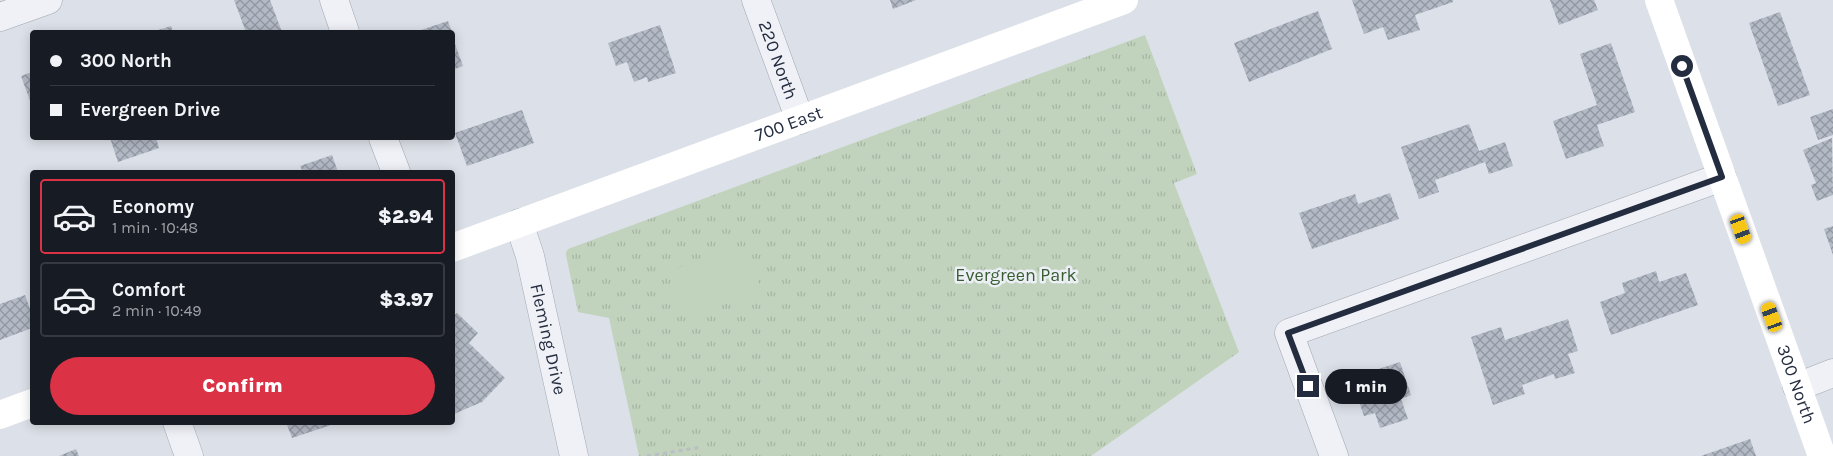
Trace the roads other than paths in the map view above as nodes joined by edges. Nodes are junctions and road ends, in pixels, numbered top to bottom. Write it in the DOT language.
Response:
graph roads {
  1 [pos="48,0"];
  2 [pos="334,0"];
  3 [pos="756,0"];
  4 [pos="1124,0"];
  5 [pos="1659,0"];
  6 [pos="0,17"];
  7 [pos="344,30"];
  8 [pos="800,120"];
  9 [pos="385,140"];
  10 [pos="395,170"];
  11 [pos="1722,177"];
  12 [pos="519,223"];
  13 [pos="455,247"];
  14 [pos="1833,374"];
  15 [pos="1797,387"];
  16 [pos="30,404"];
  17 [pos="0,415"];
  18 [pos="178,425"];
  19 [pos="189,456"];
  20 [pos="574,456"];
  21 [pos="1334,456"];
  22 [pos="1822,456"];
  1 -- 6 [label="street"];
  2 -- 7 [label="street"];
  3 -- 8 [label="street, 220 North"];
  4 -- 8 [label="street, 700 East"];
  5 -- 11 [label="street, 300 North"];
  8 -- 12 [label="street, 700 East"];
  9 -- 10 [label="street"];
  11 -- 15 [label="street, 300 North"];
  11 -- 21 [label="street"];
  12 -- 13 [label="street, 700 East"];
  12 -- 20 [label="street, Fleming Drive"];
  14 -- 15 [label="street"];
  15 -- 22 [label="street, 300 North"];
  16 -- 17 [label="street"];
  18 -- 19 [label="street"];
}
